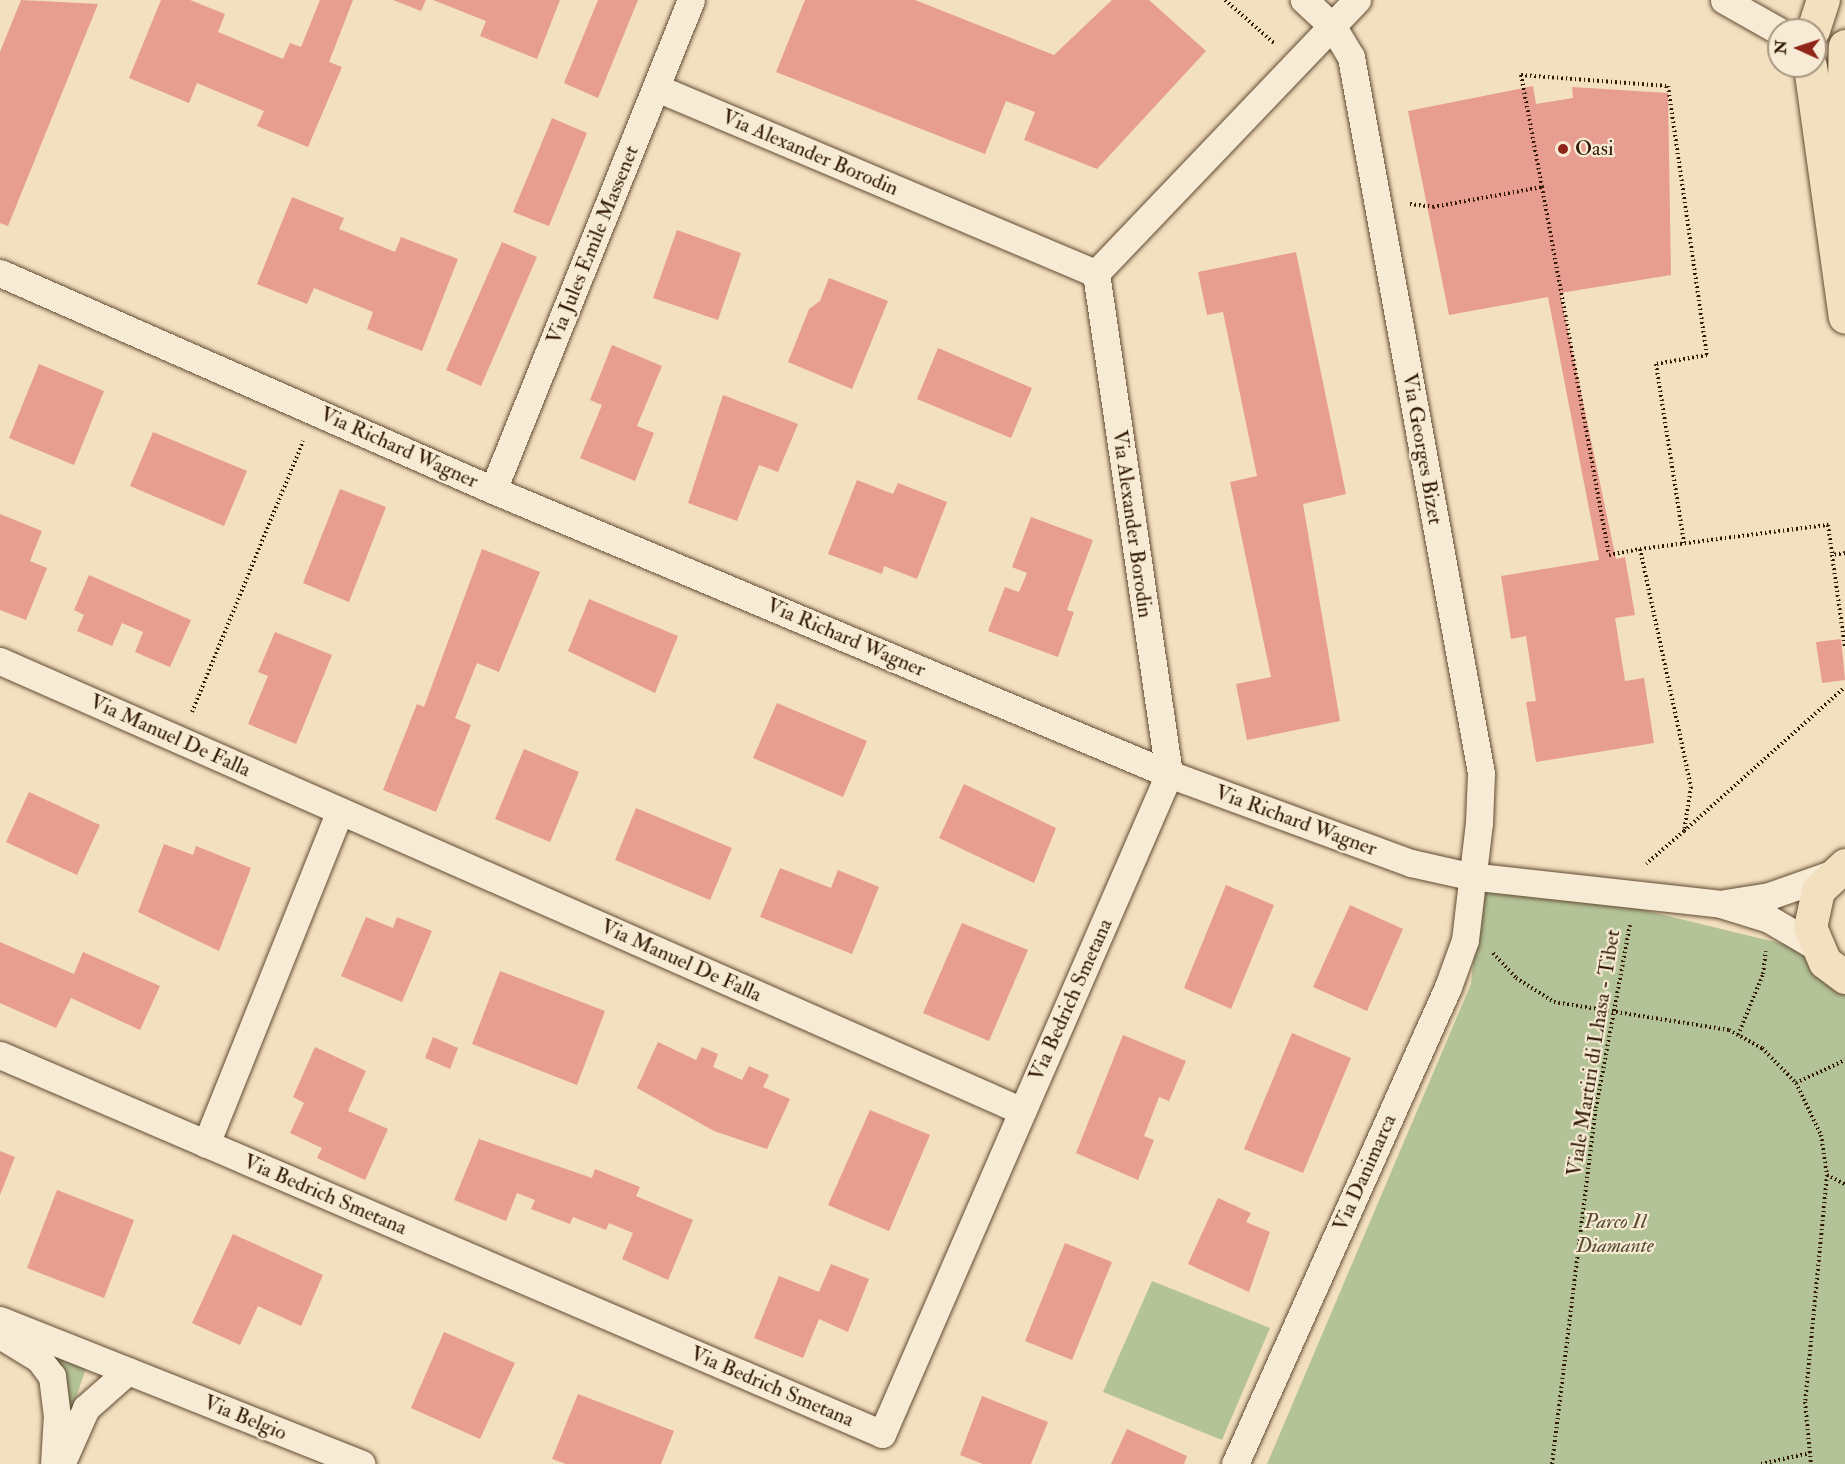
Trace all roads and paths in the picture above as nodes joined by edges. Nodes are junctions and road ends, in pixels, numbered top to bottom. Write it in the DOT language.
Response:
graph roads {
  1 [pos="691,0"];
  2 [pos="1225,0"];
  3 [pos="1304,0"];
  4 [pos="1357,0"];
  5 [pos="1724,0"];
  6 [pos="1823,0"];
  7 [pos="1817,18"];
  8 [pos="1767,24"];
  9 [pos="1334,27"];
  10 [pos="1845,46"];
  11 [pos="1294,68"];
  12 [pos="1812,78"];
  13 [pos="657,88"];
  14 [pos="1542,187"];
  15 [pos="1377,201"];
  16 [pos="0,273"];
  17 [pos="1096,273"];
  18 [pos="1840,281"];
  19 [pos="1845,317"];
  20 [pos="315,411"];
  21 [pos="493,490"];
  22 [pos="1684,543"];
  23 [pos="1640,549"];
  24 [pos="1845,553"];
  25 [pos="1832,555"];
  26 [pos="1845,648"];
  27 [pos="0,661"];
  28 [pos="1845,687"];
  29 [pos="180,740"];
  30 [pos="1169,774"];
  31 [pos="340,810"];
  32 [pos="1684,831"];
  33 [pos="1837,870"];
  34 [pos="1469,876"];
  35 [pos="1635,897"];
  36 [pos="1721,904"];
  37 [pos="1465,940"];
  38 [pos="1815,946"];
  39 [pos="1845,976"];
  40 [pos="1614,1011"];
  41 [pos="0,1055"];
  42 [pos="1845,1060"];
  43 [pos="1796,1083"];
  44 [pos="1022,1111"];
  45 [pos="206,1144"];
  46 [pos="1827,1176"];
  47 [pos="1845,1184"];
  48 [pos="0,1320"];
  49 [pos="0,1335"];
  50 [pos="128,1371"];
  51 [pos="1810,1453"];
  52 [pos="54,1464"];
  53 [pos="62,1464"];
  54 [pos="361,1464"];
  55 [pos="1235,1464"];
  56 [pos="1552,1464"];
  57 [pos="1761,1464"];
  58 [pos="1812,1464"];
  1 -- 13 [label="street, Via Jules Emile Massenet"];
  2 -- 11 [label="path"];
  3 -- 9 [label="street"];
  4 -- 9 [label="street"];
  5 -- 8 [label="street"];
  6 -- 7 [label="main road"];
  9 -- 11 [label="street"];
  9 -- 15 [label="street, Via Georges Bizet"];
  10 -- 18 [label="main road"];
  11 -- 17 [label="street"];
  12 -- 18 [label="main road"];
  13 -- 17 [label="street, Via Alexander Borodin"];
  13 -- 21 [label="street, Via Jules Emile Massenet"];
  14 -- 15 [label="path"];
  14 -- 22 [label="path"];
  14 -- 23 [label="path"];
  15 -- 34 [label="street, Via Georges Bizet"];
  16 -- 20 [label="street, Via Richard Wagner"];
  17 -- 30 [label="street, Via Alexander Borodin"];
  18 -- 19 [label="main road"];
  20 -- 21 [label="street, Via Richard Wagner"];
  20 -- 29 [label="path"];
  21 -- 30 [label="street, Via Richard Wagner"];
  22 -- 23 [label="path"];
  22 -- 25 [label="path"];
  23 -- 32 [label="path"];
  24 -- 25 [label="path"];
  25 -- 26 [label="path"];
  27 -- 29 [label="street, Via Manuel De Falla"];
  28 -- 32 [label="path, Viale Martiri di Lhasa - Tibet"];
  29 -- 31 [label="street, Via Manuel De Falla"];
  30 -- 34 [label="street, Via Richard Wagner"];
  30 -- 44 [label="street, Via Bedrich Smetana"];
  31 -- 44 [label="street, Via Manuel De Falla"];
  31 -- 45 [label="street"];
  32 -- 35 [label="path, Viale Martiri di Lhasa - Tibet"];
  33 -- 36 [label="street, Via Richard Wagner"];
  33 -- 38 [label="main road"];
  34 -- 35 [label="street, Via Richard Wagner"];
  34 -- 37 [label="street, Via Danimarca"];
  35 -- 36 [label="street, Via Richard Wagner"];
  35 -- 40 [label="path, Viale Martiri di Lhasa - Tibet"];
  36 -- 38 [label="street, Via Richard Wagner"];
  37 -- 40 [label="path"];
  37 -- 55 [label="street, Via Danimarca"];
  38 -- 39 [label="main road"];
  40 -- 43 [label="path"];
  40 -- 56 [label="path, Viale Martiri di Lhasa - Tibet"];
  41 -- 45 [label="street, Via Bedrich Smetana"];
  42 -- 43 [label="path"];
  43 -- 46 [label="path"];
  44 -- 45 [label="street, Via Bedrich Smetana"];
  46 -- 47 [label="path"];
  46 -- 51 [label="path"];
  48 -- 50 [label="street, Via Belgio"];
  49 -- 52 [label="street"];
  50 -- 53 [label="street"];
  50 -- 54 [label="street, Via Belgio"];
  51 -- 57 [label="path"];
  51 -- 58 [label="path"];
}
